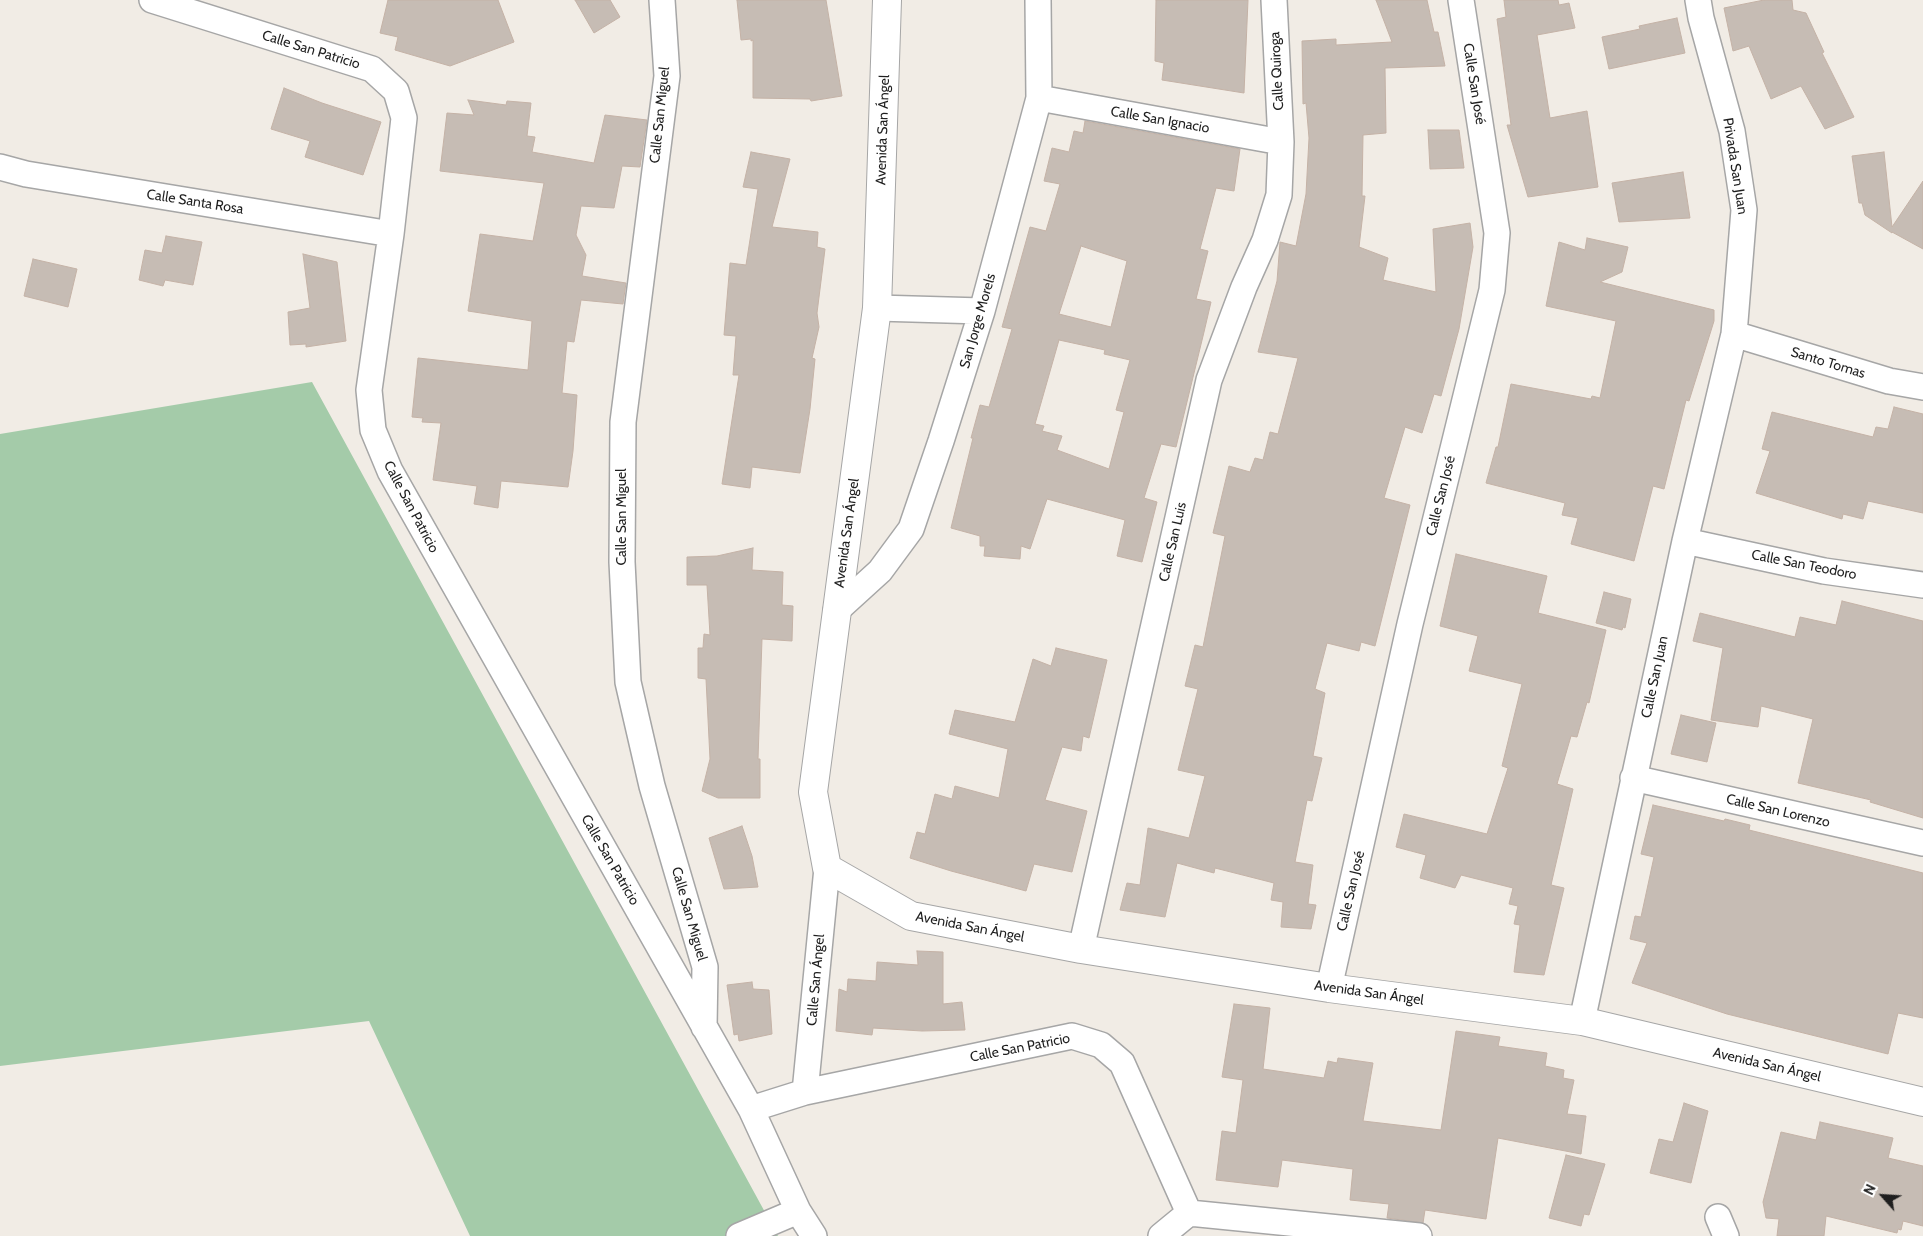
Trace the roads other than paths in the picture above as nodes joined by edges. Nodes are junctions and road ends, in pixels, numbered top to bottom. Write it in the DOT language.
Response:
graph roads {
  1 [pos="152,0"];
  2 [pos="662,0"];
  3 [pos="888,0"];
  4 [pos="1038,0"];
  5 [pos="1274,0"];
  6 [pos="1461,0"];
  7 [pos="1698,0"];
  8 [pos="1039,98"];
  9 [pos="1281,142"];
  10 [pos="0,167"];
  11 [pos="391,234"];
  12 [pos="877,308"];
  13 [pos="982,311"];
  14 [pos="1734,334"];
  15 [pos="1923,387"];
  16 [pos="1685,541"];
  17 [pos="1923,585"];
  18 [pos="836,610"];
  19 [pos="1633,778"];
  20 [pos="1923,843"];
  21 [pos="826,868"];
  22 [pos="1081,948"];
  23 [pos="1329,988"];
  24 [pos="1582,1021"];
  25 [pos="704,1027"];
  26 [pos="805,1092"];
  27 [pos="1923,1102"];
  28 [pos="751,1109"];
  29 [pos="798,1211"];
  30 [pos="1189,1213"];
  31 [pos="739,1236"];
  32 [pos="814,1236"];
  33 [pos="1161,1236"];
  34 [pos="1419,1236"];
  1 -- 11 [label="street, Calle San Patricio"];
  2 -- 25 [label="street, Calle San Miguel"];
  3 -- 12 [label="street, Avenida San Ángel"];
  4 -- 8 [label="street, San Jorge Morels"];
  5 -- 9 [label="street, Calle Quiroga"];
  6 -- 23 [label="street, Calle San José"];
  7 -- 14 [label="street, Privada San Juan"];
  8 -- 9 [label="street, Calle San Ignacio"];
  8 -- 13 [label="street, San Jorge Morels"];
  9 -- 22 [label="street, Calle San Luis"];
  10 -- 11 [label="street, Calle Santa Rosa"];
  11 -- 25 [label="street, Calle San Patricio"];
  12 -- 13 [label="street"];
  12 -- 18 [label="street, Avenida San Ángel"];
  13 -- 18 [label="street, San Jorge Morels"];
  14 -- 15 [label="street, Santo Tomas"];
  14 -- 16 [label="street, Calle San Juan"];
  16 -- 17 [label="street, Calle San Teodoro"];
  16 -- 19 [label="street, Calle San Juan"];
  18 -- 21 [label="street, Avenida San Ángel"];
  19 -- 20 [label="street, Calle San Lorenzo"];
  19 -- 24 [label="street, Calle San Juan"];
  21 -- 22 [label="street, Avenida San Ángel"];
  21 -- 26 [label="street, Calle San Ángel"];
  22 -- 23 [label="street, Avenida San Ángel"];
  23 -- 24 [label="street, Avenida San Ángel"];
  24 -- 27 [label="street, Avenida San Ángel"];
  25 -- 28 [label="street, Calle San Patricio"];
  26 -- 28 [label="street, Calle San Patricio"];
  26 -- 30 [label="street, Calle San Patricio"];
  28 -- 29 [label="street, Calle San Patricio"];
  29 -- 31 [label="street"];
  29 -- 32 [label="street, Calle San Patricio"];
  30 -- 33 [label="street"];
  30 -- 34 [label="street"];
}
